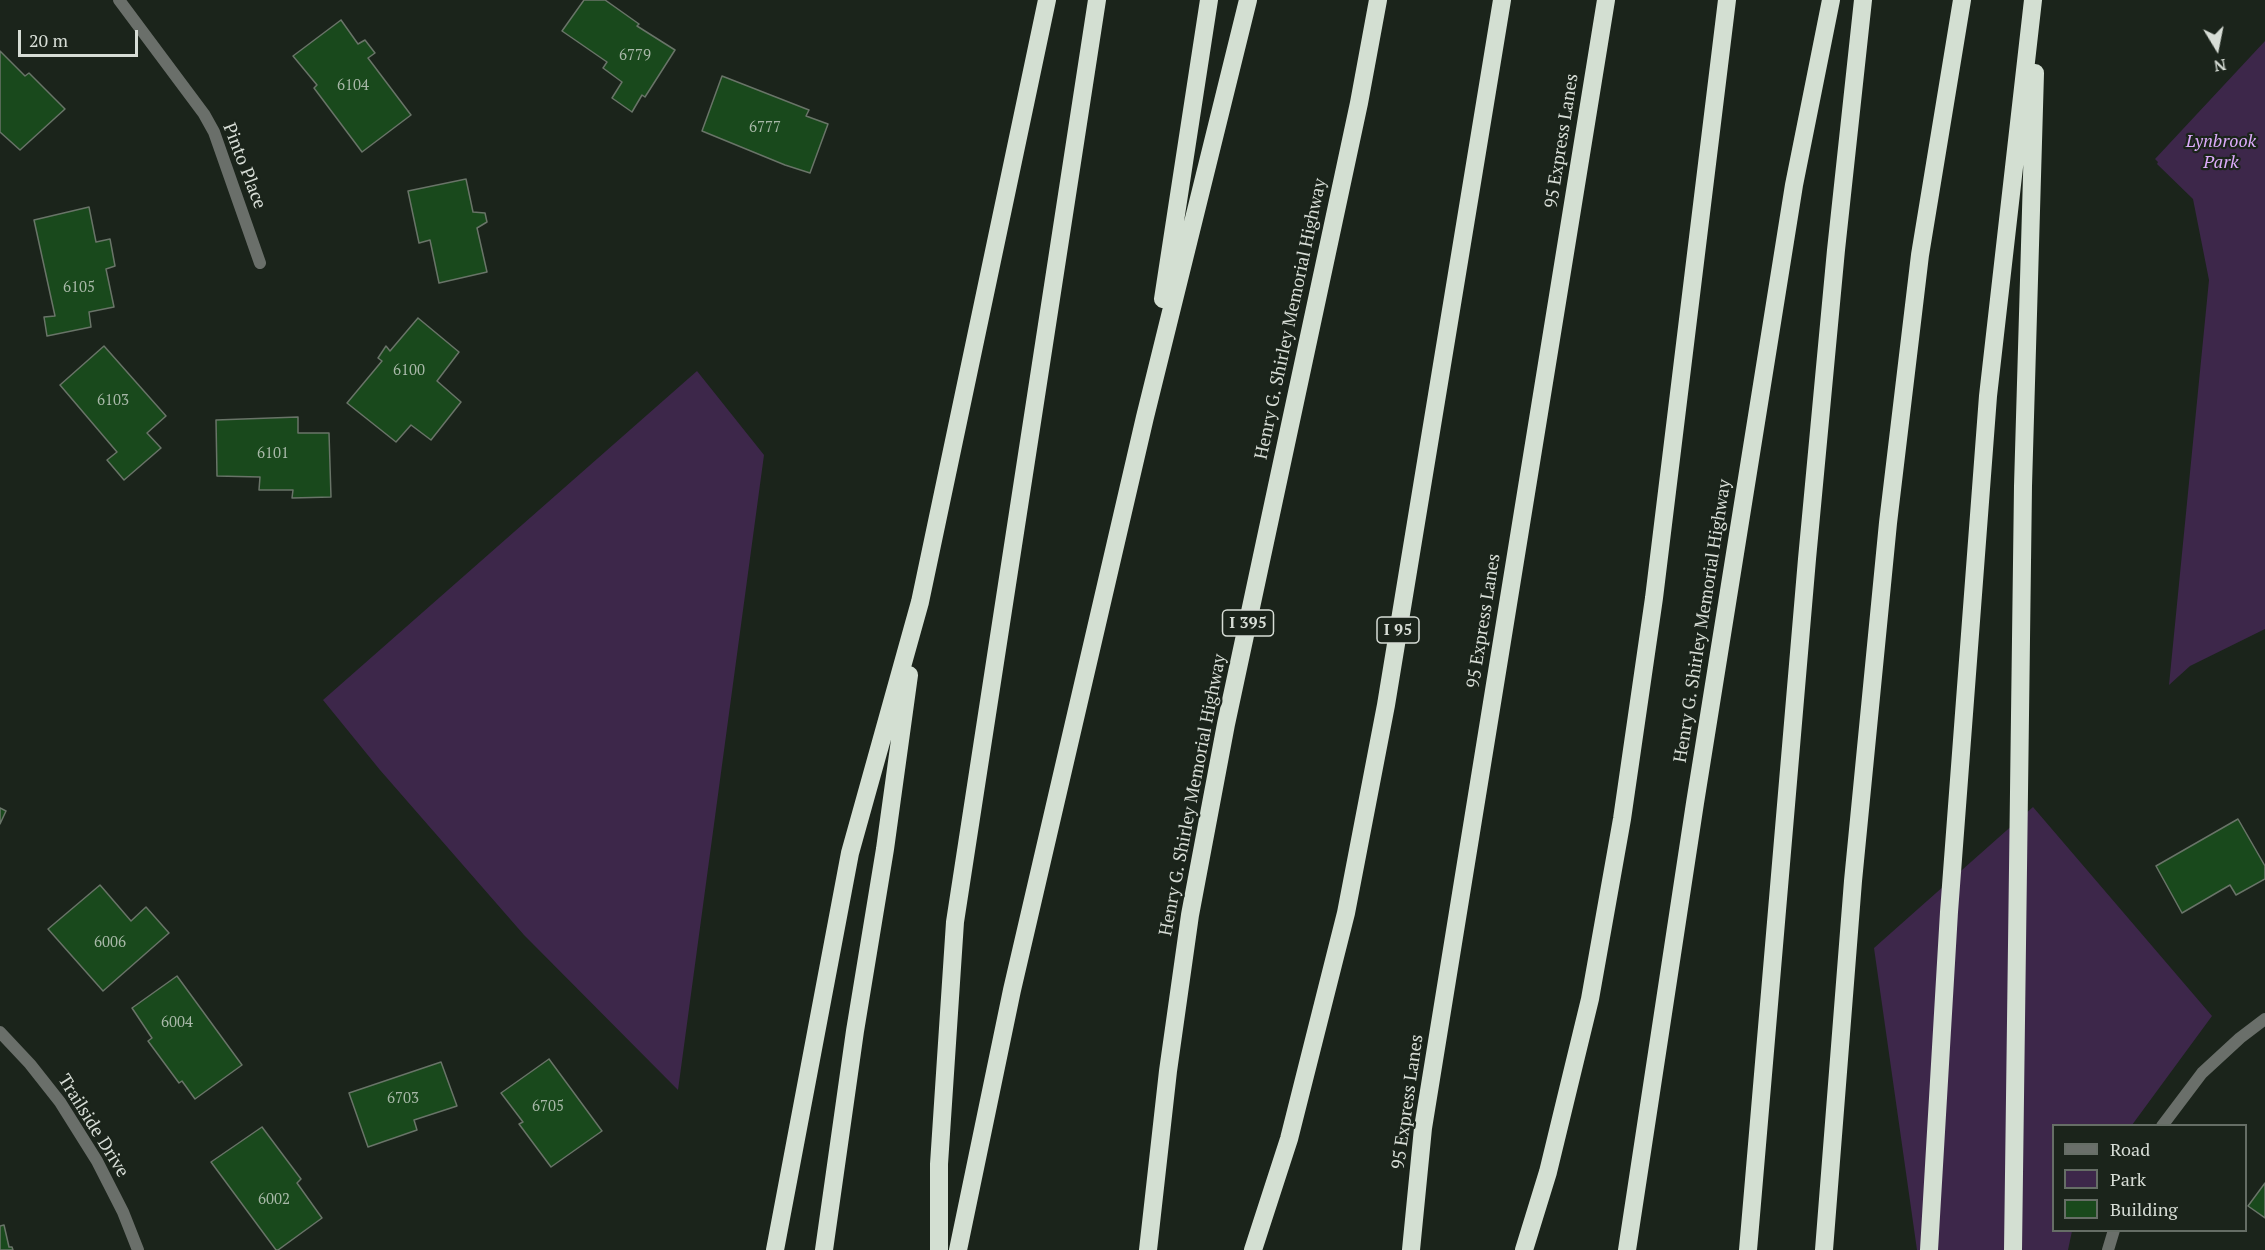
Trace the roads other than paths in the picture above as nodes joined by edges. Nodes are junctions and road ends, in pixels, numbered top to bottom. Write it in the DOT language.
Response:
graph roads {
  1 [pos="119,0"];
  2 [pos="1047,0"];
  3 [pos="1097,0"];
  4 [pos="1209,0"];
  5 [pos="1248,0"];
  6 [pos="1378,0"];
  7 [pos="1502,0"];
  8 [pos="1606,0"];
  9 [pos="1727,0"];
  10 [pos="1831,0"];
  11 [pos="1863,0"];
  12 [pos="1962,0"];
  13 [pos="2035,0"];
  14 [pos="261,263"];
  15 [pos="1145,417"];
  16 [pos="920,602"];
  17 [pos="2265,1018"];
  18 [pos="0,1032"];
  19 [pos="2163,1124"];
  20 [pos="2113,1232"];
  21 [pos="138,1250"];
  22 [pos="775,1250"];
  23 [pos="824,1250"];
  24 [pos="939,1250"];
  25 [pos="958,1250"];
  26 [pos="1148,1250"];
  27 [pos="1253,1250"];
  28 [pos="1411,1250"];
  29 [pos="1524,1250"];
  30 [pos="1627,1250"];
  31 [pos="1748,1250"];
  32 [pos="1824,1250"];
  33 [pos="1929,1250"];
  34 [pos="2013,1250"];
  35 [pos="2108,1250"];
  1 -- 14 [label="street, Pinto Place"];
  2 -- 16 [label="highway"];
  3 -- 24 [label="highway"];
  4 -- 15 [label="highway"];
  5 -- 15 [label="highway"];
  6 -- 26 [label="highway, Henry G. Shirley Memorial Highway / I 395"];
  7 -- 27 [label="highway, I 95"];
  8 -- 28 [label="highway, 95 Express Lanes"];
  9 -- 29 [label="highway"];
  10 -- 30 [label="highway, Henry G. Shirley Memorial Highway"];
  11 -- 31 [label="highway"];
  12 -- 32 [label="highway"];
  13 -- 33 [label="highway"];
  13 -- 34 [label="highway"];
  15 -- 25 [label="highway"];
  16 -- 22 [label="highway"];
  16 -- 23 [label="highway"];
  17 -- 19 [label="street"];
  18 -- 21 [label="street, Trailside Drive"];
  20 -- 35 [label="street"];
}
